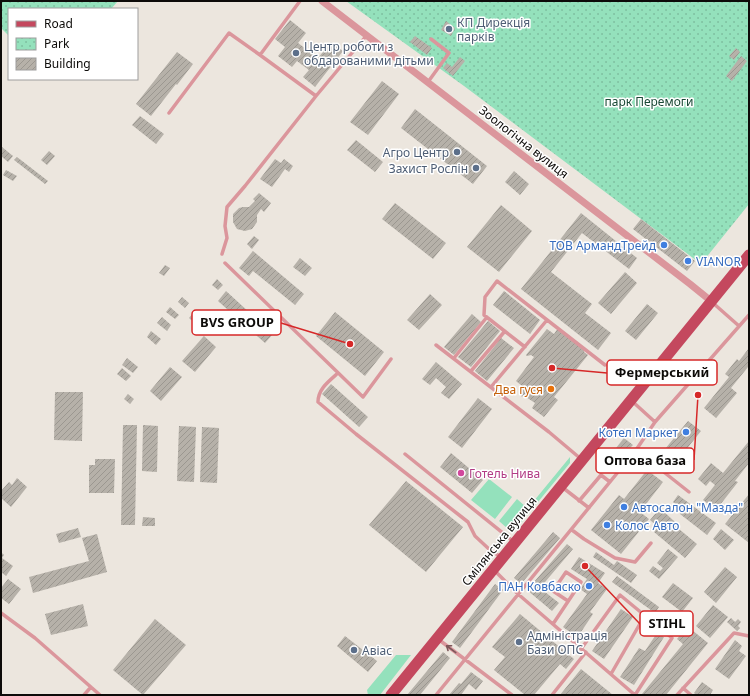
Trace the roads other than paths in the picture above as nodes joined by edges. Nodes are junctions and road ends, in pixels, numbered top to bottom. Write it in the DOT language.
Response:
graph roads {
  1 [pos="300,1"];
  2 [pos="325,2"];
  3 [pos="367,35"];
  4 [pos="431,40"];
  5 [pos="260,55"];
  6 [pos="428,82"];
  7 [pos="316,96"];
  8 [pos="169,113"];
  9 [pos="222,254"];
  10 [pos="749,255"];
  11 [pos="225,263"];
  12 [pos="711,301"];
  13 [pos="749,315"];
  14 [pos="487,317"];
  15 [pos="547,320"];
  16 [pos="739,326"];
  17 [pos="505,331"];
  18 [pos="436,344"];
  19 [pos="525,347"];
  20 [pos="454,358"];
  21 [pos="391,359"];
  22 [pos="605,365"];
  23 [pos="471,372"];
  24 [pos="338,373"];
  25 [pos="491,387"];
  26 [pos="631,400"];
  27 [pos="655,422"];
  28 [pos="636,450"];
  29 [pos="405,454"];
  30 [pos="582,460"];
  31 [pos="610,482"];
  32 [pos="561,486"];
  33 [pos="689,492"];
  34 [pos="579,501"];
  35 [pos="589,508"];
  36 [pos="572,530"];
  37 [pos="515,543"];
  38 [pos="651,543"];
  39 [pos="502,558"];
  40 [pos="493,569"];
  41 [pos="518,594"];
  42 [pos="568,601"];
  43 [pos="1,613"];
  44 [pos="645,615"];
  45 [pos="552,624"];
  46 [pos="749,636"];
  47 [pos="437,638"];
  48 [pos="581,648"];
  49 [pos="586,652"];
  50 [pos="465,659"];
  51 [pos="611,674"];
  52 [pos="90,688"];
  53 [pos="683,688"];
  54 [pos="84,695"];
  55 [pos="100,695"];
  56 [pos="391,695"];
  57 [pos="436,695"];
  58 [pos="512,695"];
  59 [pos="552,695"];
  60 [pos="635,695"];
  61 [pos="677,695"];
  62 [pos="692,695"];
  1 -- 5 [label="lane"];
  2 -- 3 [label="street, Зоологічна вулиця"];
  3 -- 6 [label="street, Зоологічна вулиця"];
  3 -- 7 [label="lane"];
  4 -- 6 [label="lane"];
  5 -- 7 [label="lane"];
  5 -- 8 [label="lane"];
  6 -- 12 [label="street, Зоологічна вулиця"];
  7 -- 9 [label="lane"];
  10 -- 12 [label="main road, Смілянська вулиця"];
  11 -- 24 [label="lane"];
  12 -- 16 [label="lane"];
  12 -- 26 [label="main road, Смілянська вулиця"];
  13 -- 16 [label="lane"];
  14 -- 15 [label="lane"];
  14 -- 17 [label="lane"];
  14 -- 20 [label="lane"];
  15 -- 19 [label="lane"];
  15 -- 22 [label="lane"];
  16 -- 27 [label="lane"];
  17 -- 19 [label="lane"];
  17 -- 23 [label="lane"];
  18 -- 20 [label="lane"];
  19 -- 25 [label="lane"];
  20 -- 23 [label="lane"];
  21 -- 24 [label="lane"];
  23 -- 25 [label="lane"];
  24 -- 39 [label="lane"];
  25 -- 30 [label="lane"];
  26 -- 27 [label="lane"];
  26 -- 30 [label="main road, Смілянська вулиця"];
  27 -- 28 [label="lane"];
  28 -- 31 [label="lane"];
  28 -- 33 [label="lane"];
  29 -- 37 [label="lane"];
  30 -- 32 [label="main road, Смілянська вулиця"];
  31 -- 34 [label="lane"];
  31 -- 35 [label="lane"];
  32 -- 34 [label="lane"];
  32 -- 37 [label="main road, Смілянська вулиця"];
  34 -- 35 [label="lane"];
  35 -- 36 [label="lane"];
  36 -- 38 [label="lane"];
  36 -- 41 [label="lane"];
  37 -- 39 [label="main road, Смілянська вулиця"];
  39 -- 40 [label="main road, Смілянська вулиця"];
  40 -- 41 [label="lane"];
  40 -- 47 [label="main road, Смілянська вулиця"];
  41 -- 45 [label="lane"];
  41 -- 50 [label="lane"];
  42 -- 42 [label="lane"];
  42 -- 45 [label="lane"];
  43 -- 52 [label="lane"];
  44 -- 48 [label="lane"];
  44 -- 51 [label="lane"];
  44 -- 60 [label="lane"];
  45 -- 48 [label="lane"];
  46 -- 53 [label="lane"];
  50 -- 47 [label="lane, one-way"];
  47 -- 56 [label="main road, Смілянська вулиця"];
  48 -- 49 [label="lane"];
  49 -- 51 [label="lane"];
  49 -- 59 [label="lane"];
  50 -- 57 [label="lane"];
  50 -- 58 [label="lane"];
  51 -- 60 [label="lane"];
  52 -- 54 [label="lane"];
  52 -- 55 [label="lane"];
  53 -- 61 [label="lane"];
  53 -- 62 [label="lane"];
}
